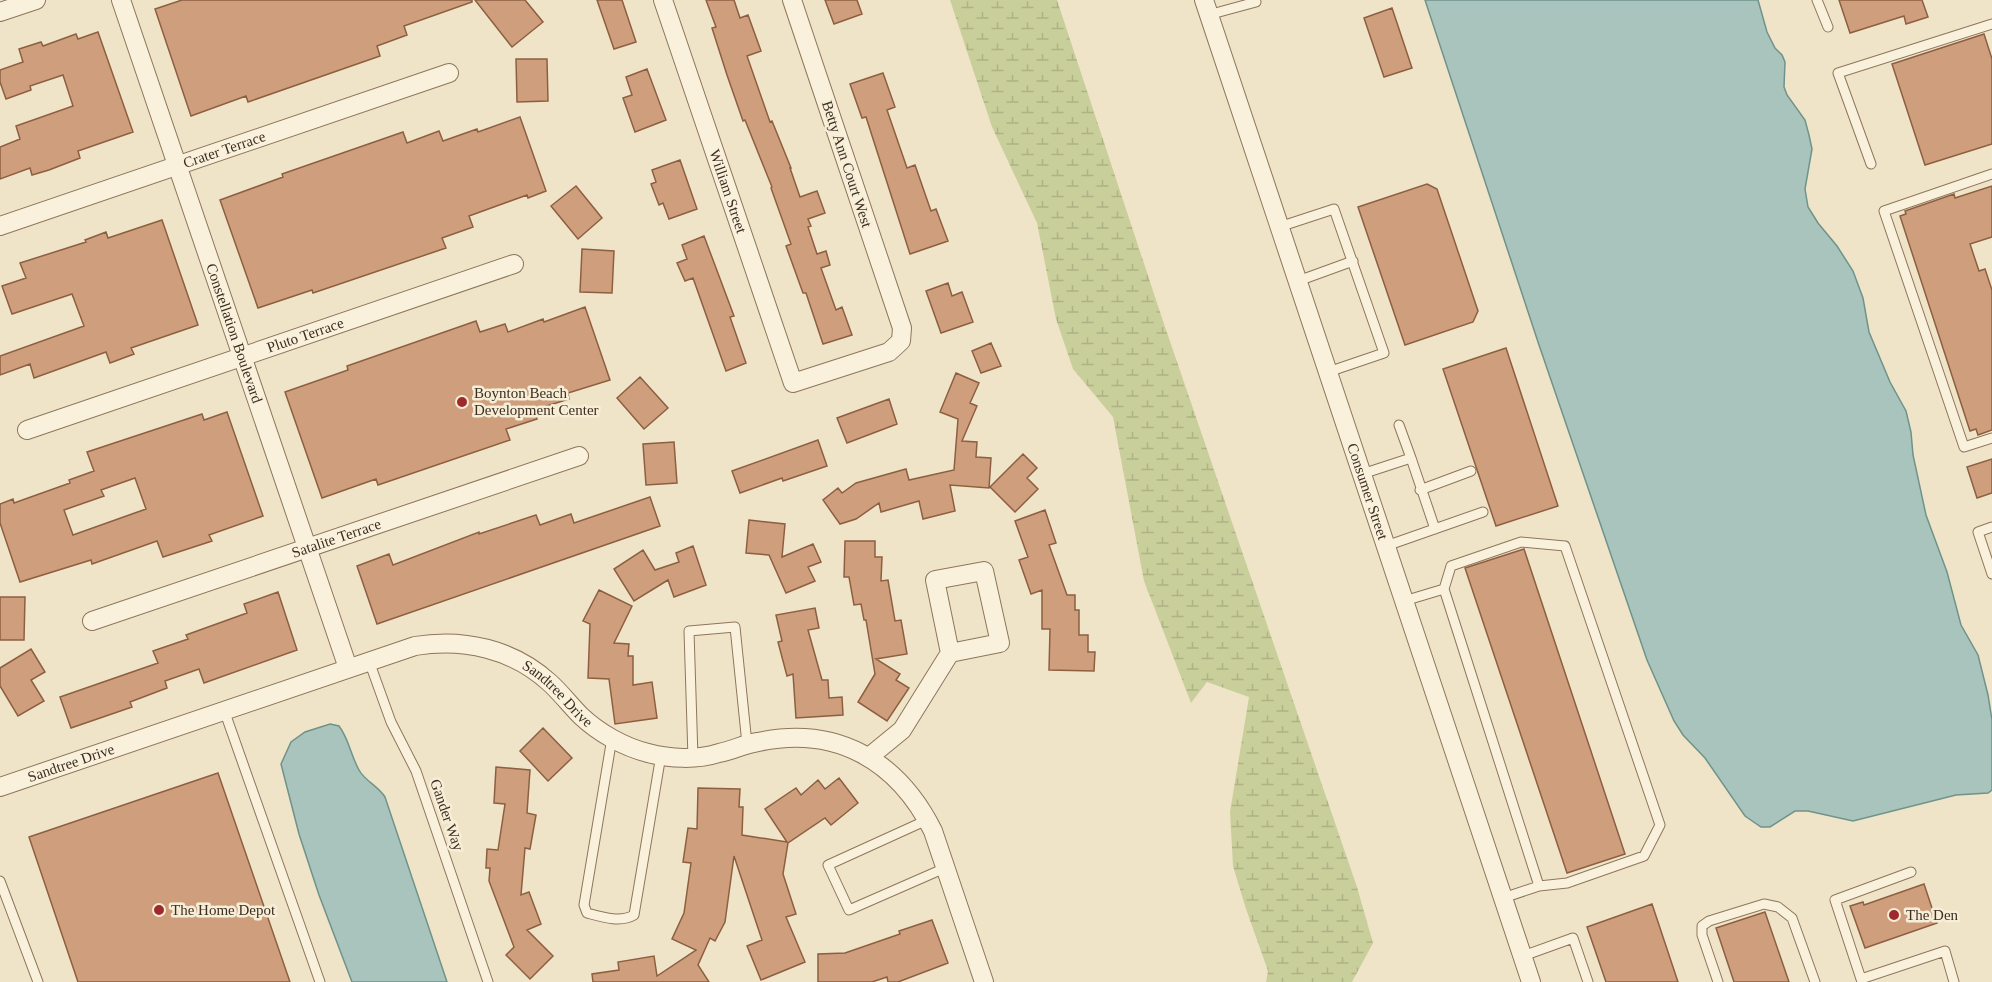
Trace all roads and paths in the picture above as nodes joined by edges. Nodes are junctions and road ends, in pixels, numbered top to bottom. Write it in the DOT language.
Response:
graph roads {
  1 [pos="36,0"];
  2 [pos="121,0"];
  3 [pos="663,0"];
  4 [pos="792,0"];
  5 [pos="1817,0"];
  6 [pos="1258,1"];
  7 [pos="1206,7"];
  8 [pos="0,12"];
  9 [pos="1992,24"];
  10 [pos="1828,27"];
  11 [pos="449,73"];
  12 [pos="1871,164"];
  13 [pos="177,166"];
  14 [pos="1992,174"];
  15 [pos="0,226"];
  16 [pos="1279,227"];
  17 [pos="1353,261"];
  18 [pos="514,264"];
  19 [pos="1298,281"];
  20 [pos="902,328"];
  21 [pos="243,357"];
  22 [pos="1328,372"];
  23 [pos="1400,425"];
  24 [pos="27,430"];
  25 [pos="1992,438"];
  26 [pos="579,456"];
  27 [pos="1411,458"];
  28 [pos="1471,471"];
  29 [pos="1362,474"];
  30 [pos="1420,490"];
  31 [pos="1484,512"];
  32 [pos="1992,527"];
  33 [pos="1435,529"];
  34 [pos="1386,546"];
  35 [pos="308,548"];
  36 [pos="1992,574"];
  37 [pos="1444,589"];
  38 [pos="1404,601"];
  39 [pos="92,621"];
  40 [pos="950,653"];
  41 [pos="369,661"];
  42 [pos="348,668"];
  43 [pos="224,710"];
  44 [pos="612,738"];
  45 [pos="747,744"];
  46 [pos="660,755"];
  47 [pos="869,757"];
  48 [pos="693,758"];
  49 [pos="0,788"];
  50 [pos="927,820"];
  51 [pos="945,868"];
  52 [pos="1911,872"];
  53 [pos="0,881"];
  54 [pos="1539,886"];
  55 [pos="1503,898"];
  56 [pos="1522,956"];
  57 [pos="1861,981"];
  58 [pos="38,982"];
  59 [pos="320,982"];
  60 [pos="488,982"];
  61 [pos="984,982"];
  62 [pos="1531,982"];
  63 [pos="1588,982"];
  64 [pos="1718,982"];
  65 [pos="1815,982"];
  66 [pos="1954,982"];
  1 -- 8 [label="street"];
  2 -- 13 [label="street, Constellation Boulevard"];
  3 -- 20 [label="street, William Street"];
  4 -- 20 [label="street, Betty Ann Court West"];
  5 -- 10 [label="lane"];
  6 -- 7 [label="lane"];
  7 -- 16 [label="street, Consumer Street"];
  9 -- 12 [label="lane"];
  11 -- 13 [label="street, Crater Terrace"];
  13 -- 15 [label="street, Crater Terrace"];
  13 -- 21 [label="street, Constellation Boulevard"];
  14 -- 25 [label="lane"];
  16 -- 17 [label="lane"];
  16 -- 19 [label="street, Consumer Street"];
  17 -- 19 [label="lane"];
  17 -- 22 [label="lane"];
  18 -- 21 [label="street, Pluto Terrace"];
  19 -- 22 [label="street, Consumer Street"];
  21 -- 24 [label="street, Pluto Terrace"];
  21 -- 35 [label="street, Constellation Boulevard"];
  22 -- 29 [label="street, Consumer Street"];
  23 -- 27 [label="lane"];
  26 -- 35 [label="street, Satalite Terrace"];
  27 -- 29 [label="lane"];
  27 -- 30 [label="lane"];
  28 -- 30 [label="lane"];
  29 -- 34 [label="street, Consumer Street"];
  30 -- 33 [label="lane"];
  31 -- 33 [label="lane"];
  32 -- 36 [label="lane"];
  33 -- 34 [label="lane"];
  34 -- 38 [label="street, Consumer Street"];
  35 -- 39 [label="street, Satalite Terrace"];
  35 -- 42 [label="street, Constellation Boulevard"];
  37 -- 38 [label="lane"];
  37 -- 54 [label="lane"];
  37 -- 54 [label="lane"];
  38 -- 55 [label="street, Consumer Street"];
  40 -- 40 [label="street"];
  40 -- 47 [label="street"];
  41 -- 42 [label="street, Sandtree Drive"];
  41 -- 44 [label="street, Sandtree Drive"];
  41 -- 60 [label="lane, Gander Way"];
  42 -- 43 [label="street, Sandtree Drive"];
  43 -- 49 [label="street, Sandtree Drive"];
  43 -- 59 [label="lane"];
  44 -- 46 [label="street, Sandtree Drive"];
  44 -- 46 [label="lane"];
  45 -- 47 [label="street, Sandtree Drive"];
  45 -- 48 [label="street, Sandtree Drive"];
  45 -- 48 [label="lane"];
  46 -- 48 [label="street, Sandtree Drive"];
  47 -- 50 [label="street, Sandtree Drive"];
  50 -- 51 [label="street, Sandtree Drive"];
  50 -- 51 [label="lane"];
  51 -- 61 [label="street, Sandtree Drive"];
  52 -- 57 [label="lane"];
  53 -- 58 [label="lane"];
  54 -- 55 [label="lane"];
  55 -- 56 [label="street, Consumer Street"];
  56 -- 62 [label="street, Consumer Street"];
  56 -- 63 [label="lane"];
  57 -- 66 [label="lane"];
  64 -- 65 [label="lane"];
}
